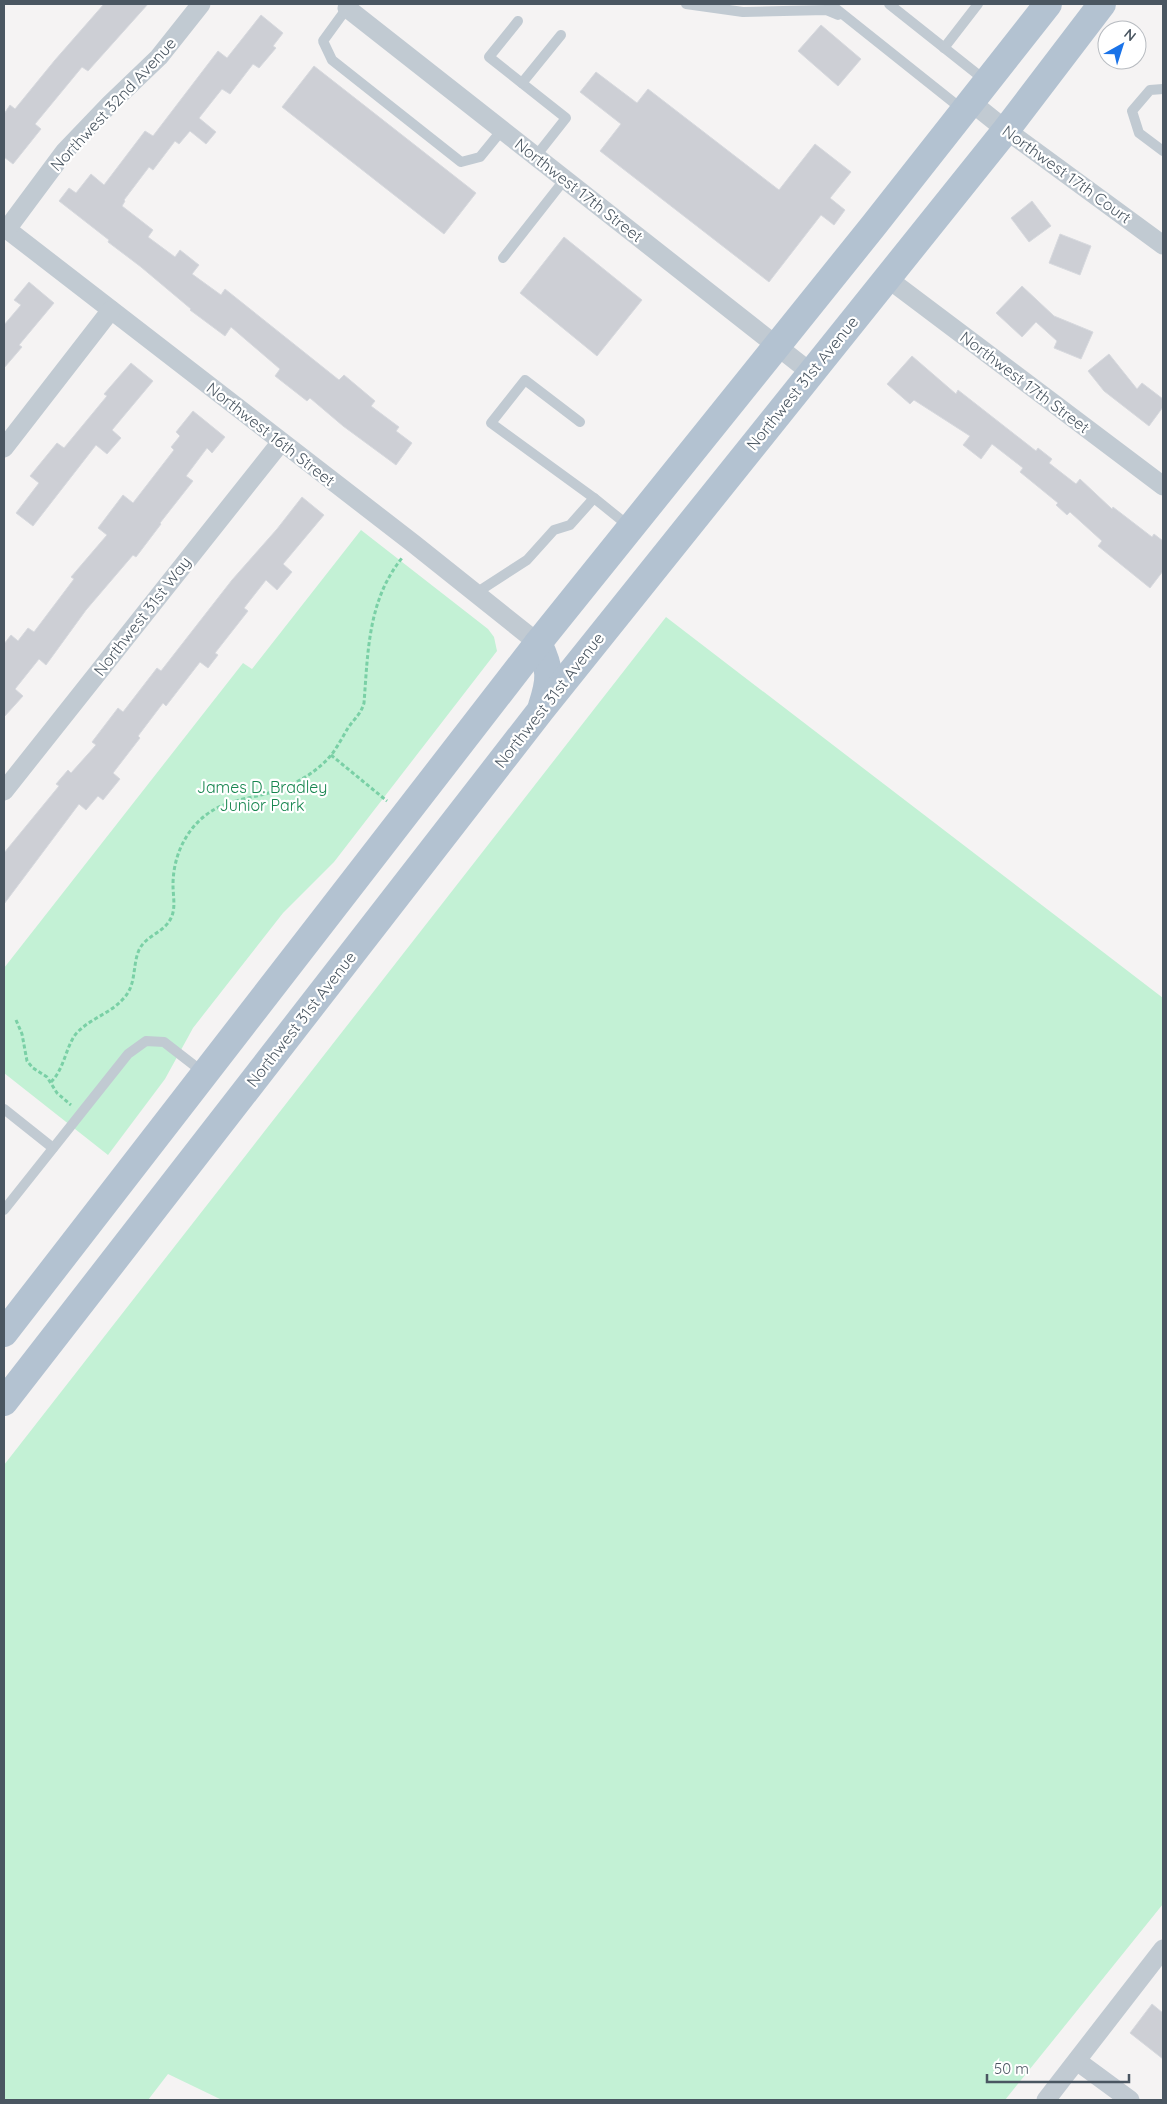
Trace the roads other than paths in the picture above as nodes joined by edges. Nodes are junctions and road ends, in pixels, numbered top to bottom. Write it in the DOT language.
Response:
graph roads {
  1 [pos="201,4"];
  2 [pos="686,4"];
  3 [pos="830,4"];
  4 [pos="890,4"];
  5 [pos="978,4"];
  6 [pos="1048,4"];
  7 [pos="1102,4"];
  8 [pos="347,8"];
  9 [pos="518,21"];
  10 [pos="855,23"];
  11 [pos="561,35"];
  12 [pos="944,48"];
  13 [pos="522,83"];
  14 [pos="1163,89"];
  15 [pos="974,98"];
  16 [pos="502,130"];
  17 [pos="1006,130"];
  18 [pos="1163,151"];
  19 [pos="536,156"];
  20 [pos="565,179"];
  21 [pos="5,228"];
  22 [pos="1163,245"];
  23 [pos="503,258"];
  24 [pos="887,278"];
  25 [pos="111,310"];
  26 [pos="778,345"];
  27 [pos="810,372"];
  28 [pos="580,422"];
  29 [pos="281,442"];
  30 [pos="4,448"];
  31 [pos="1163,486"];
  32 [pos="594,498"];
  33 [pos="631,528"];
  34 [pos="476,593"];
  35 [pos="538,643"];
  36 [pos="541,710"];
  37 [pos="4,791"];
  38 [pos="204,1073"];
  39 [pos="5,1114"];
  40 [pos="53,1148"];
  41 [pos="4,1210"];
  42 [pos="4,1333"];
  43 [pos="4,1402"];
  44 [pos="1163,1949"];
  45 [pos="1077,2061"];
  46 [pos="1046,2100"];
  47 [pos="1130,2100"];
  1 -- 21 [label="street, Northwest 32nd Avenue"];
  2 -- 10 [label="lane"];
  3 -- 10 [label="lane"];
  4 -- 12 [label="lane"];
  5 -- 12 [label="lane"];
  6 -- 15 [label="main road"];
  7 -- 17 [label="main road, Northwest 31st Avenue"];
  8 -- 16 [label="street, Northwest 17th Street"];
  8 -- 16 [label="lane"];
  9 -- 13 [label="lane"];
  10 -- 15 [label="lane"];
  11 -- 13 [label="lane"];
  12 -- 15 [label="lane"];
  13 -- 19 [label="lane"];
  14 -- 18 [label="lane"];
  15 -- 17 [label="street, Northwest 17th Court"];
  15 -- 26 [label="main road"];
  16 -- 19 [label="street, Northwest 17th Street"];
  17 -- 22 [label="street, Northwest 17th Court"];
  17 -- 24 [label="main road, Northwest 31st Avenue"];
  19 -- 20 [label="street, Northwest 17th Street"];
  20 -- 23 [label="lane"];
  20 -- 26 [label="street, Northwest 17th Street"];
  21 -- 25 [label="street, Northwest 16th Street"];
  24 -- 27 [label="main road, Northwest 31st Avenue"];
  24 -- 31 [label="street, Northwest 17th Street"];
  25 -- 29 [label="street, Northwest 16th Street"];
  25 -- 30 [label="street"];
  26 -- 27 [label="street, Northwest 17th Street"];
  26 -- 33 [label="main road"];
  27 -- 36 [label="main road, Northwest 31st Avenue"];
  28 -- 32 [label="lane"];
  29 -- 34 [label="street, Northwest 16th Street"];
  29 -- 37 [label="street, Northwest 31st Way"];
  32 -- 33 [label="lane"];
  32 -- 34 [label="lane"];
  33 -- 35 [label="main road"];
  34 -- 35 [label="street, Northwest 16th Street"];
  35 -- 36 [label="main road"];
  35 -- 38 [label="main road"];
  36 -- 43 [label="main road, Northwest 31st Avenue"];
  38 -- 40 [label="lane"];
  38 -- 42 [label="main road"];
  39 -- 40 [label="lane"];
  40 -- 41 [label="lane"];
  44 -- 45 [label="street"];
  45 -- 46 [label="street"];
  45 -- 47 [label="street"];
}
